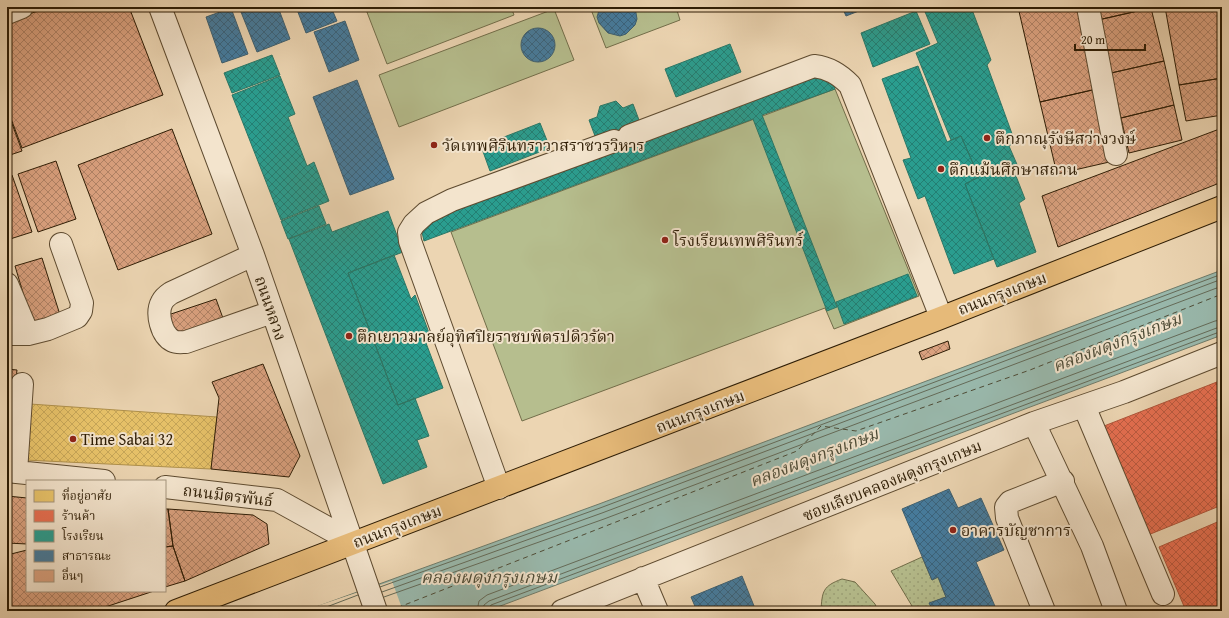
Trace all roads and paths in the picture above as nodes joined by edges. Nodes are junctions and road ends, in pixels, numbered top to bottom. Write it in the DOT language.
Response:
graph roads {
  1 [pos="22,7"];
  2 [pos="160,7"];
  3 [pos="1088,7"];
  4 [pos="7,13"];
  5 [pos="1116,154"];
  6 [pos="1222,208"];
  7 [pos="61,244"];
  8 [pos="254,255"];
  9 [pos="7,284"];
  10 [pos="272,312"];
  11 [pos="942,317"];
  12 [pos="17,334"];
  13 [pos="1222,352"];
  14 [pos="22,384"];
  15 [pos="1084,406"];
  16 [pos="1034,423"];
  17 [pos="12,472"];
  18 [pos="94,480"];
  19 [pos="1062,480"];
  20 [pos="166,487"];
  21 [pos="499,488"];
  22 [pos="353,542"];
  23 [pos="643,578"];
  24 [pos="1163,594"];
  25 [pos="176,611"];
  26 [pos="376,611"];
  27 [pos="562,611"];
  28 [pos="657,611"];
  29 [pos="1044,611"];
  30 [pos="1116,611"];
  1 -- 4 [label="street"];
  2 -- 8 [label="street, ถนนหลวง"];
  3 -- 5 [label="street"];
  6 -- 11 [label="main road, ถนนกรุงเกษม"];
  7 -- 12 [label="street"];
  8 -- 10 [label="street, ถนนหลวง"];
  8 -- 10 [label="street"];
  9 -- 12 [label="street"];
  10 -- 22 [label="street, ถนนหลวง"];
  11 -- 21 [label="main road, ถนนกรุงเกษม"];
  11 -- 21 [label="street"];
  13 -- 15 [label="street, ซอยเลียบคลองผดุงกรุงเกษม"];
  14 -- 17 [label="street"];
  15 -- 16 [label="street, ซอยเลียบคลองผดุงกรุงเกษม"];
  15 -- 24 [label="street"];
  16 -- 19 [label="street"];
  16 -- 23 [label="street, ซอยเลียบคลองผดุงกรุงเกษม"];
  17 -- 18 [label="street"];
  19 -- 29 [label="street"];
  19 -- 30 [label="street"];
  20 -- 22 [label="street, ถนนมิตรพันธ์"];
  21 -- 22 [label="main road, ถนนกรุงเกษม"];
  22 -- 25 [label="main road, ถนนกรุงเกษม"];
  22 -- 26 [label="street, ถนนหลวง"];
  23 -- 27 [label="street, ซอยเลียบคลองผดุงกรุงเกษม"];
  23 -- 28 [label="street"];
}
